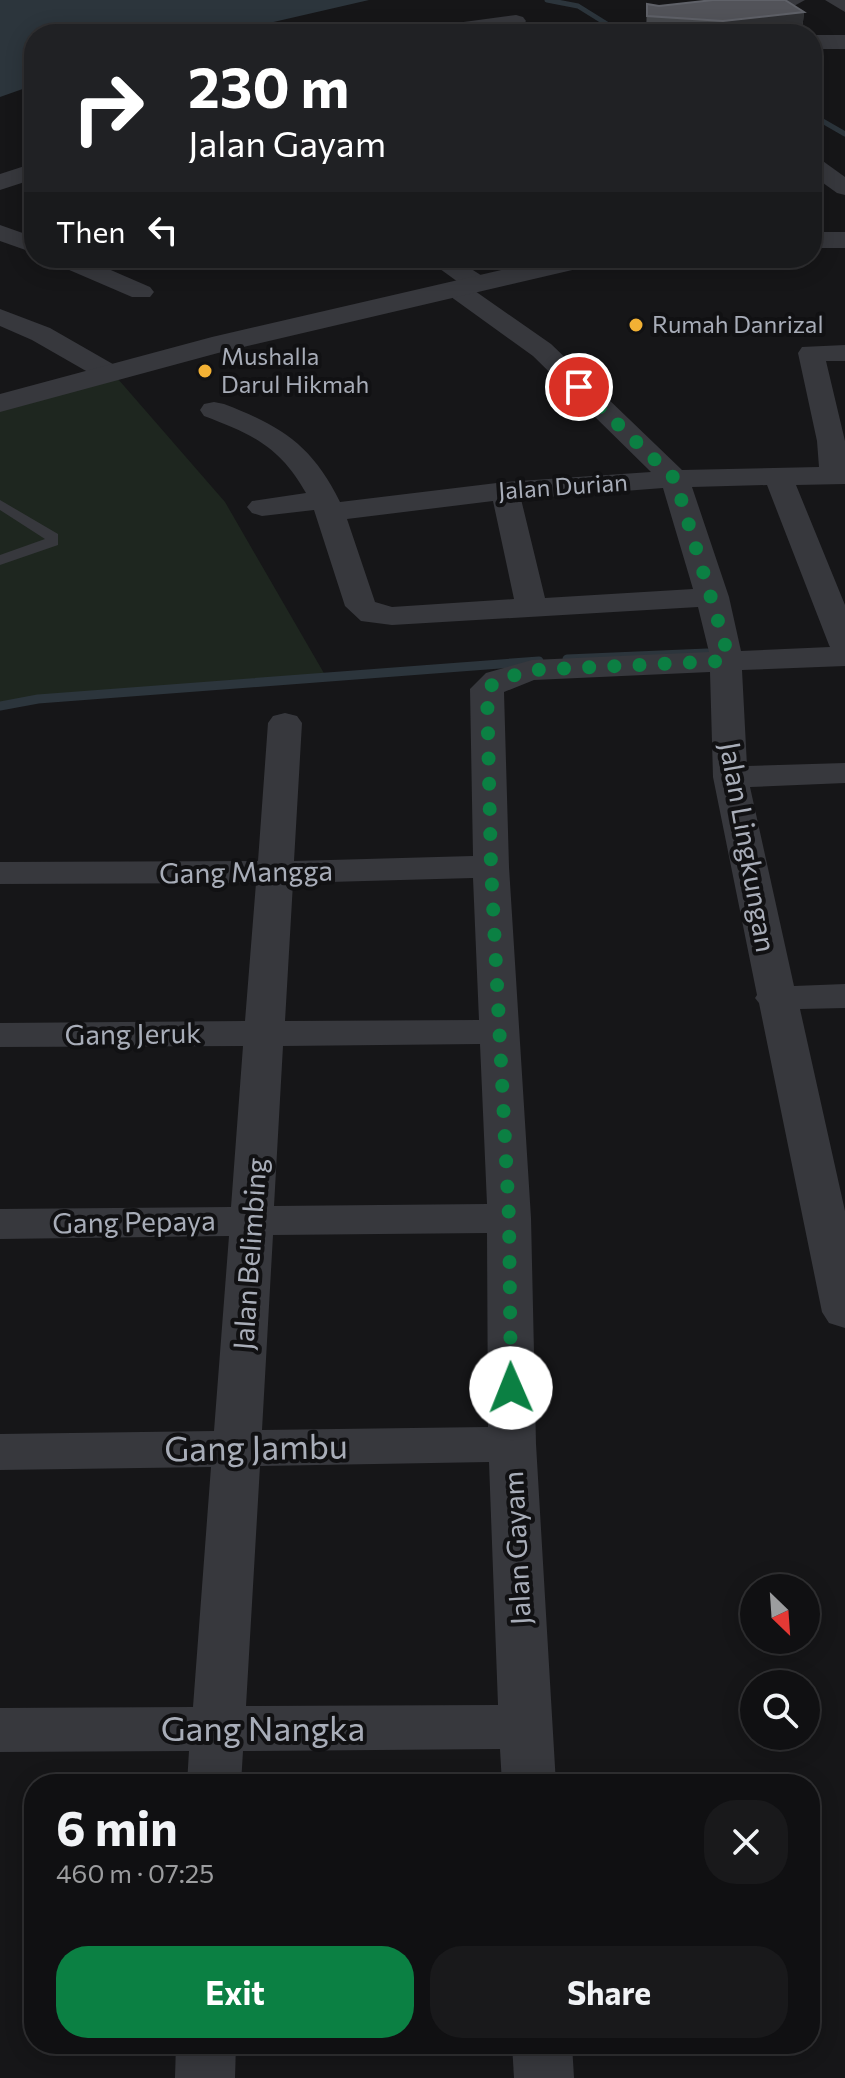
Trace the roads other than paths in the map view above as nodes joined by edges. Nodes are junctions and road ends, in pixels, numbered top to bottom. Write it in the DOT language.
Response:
graph roads {
  1 [pos="794,0"];
  2 [pos="835,0"];
  3 [pos="845,6"];
  4 [pos="701,11"];
  5 [pos="516,21"];
  6 [pos="494,24"];
  7 [pos="822,42"];
  8 [pos="845,42"];
  9 [pos="822,171"];
  10 [pos="24,174"];
  11 [pos="0,182"];
  12 [pos="845,188"];
  13 [pos="0,232"];
  14 [pos="822,240"];
  15 [pos="845,240"];
  16 [pos="24,242"];
  17 [pos="85,268"];
  18 [pos="447,268"];
  19 [pos="546,268"];
  20 [pos="467,287"];
  21 [pos="141,292"];
  22 [pos="0,317"];
  23 [pos="845,353"];
  24 [pos="109,373"];
  25 [pos="0,403"];
  26 [pos="214,410"];
  27 [pos="840,475"];
  28 [pos="778,476"];
  29 [pos="675,479"];
  30 [pos="505,491"];
  31 [pos="0,504"];
  32 [pos="327,506"];
  33 [pos="262,507"];
  34 [pos="0,560"];
  35 [pos="713,597"];
  36 [pos="532,608"];
  37 [pos="845,645"];
  38 [pos="724,653"];
  39 [pos="845,656"];
  40 [pos="285,723"];
  41 [pos="845,773"];
  42 [pos="730,777"];
  43 [pos="491,867"];
  44 [pos="274,872"];
  45 [pos="0,873"];
  46 [pos="845,996"];
  47 [pos="775,998"];
  48 [pos="265,1032"];
  49 [pos="499,1032"];
  50 [pos="0,1035"];
  51 [pos="509,1218"];
  52 [pos="251,1220"];
  53 [pos="0,1224"];
  54 [pos="843,1294"];
  55 [pos="512,1444"];
  56 [pos="238,1449"];
  57 [pos="0,1452"];
  58 [pos="526,1727"];
  59 [pos="0,1730"];
  60 [pos="215,1730"];
  61 [pos="214,1774"];
  62 [pos="528,1774"];
  63 [pos="206,2054"];
  64 [pos="543,2054"];
  65 [pos="205,2078"];
  66 [pos="544,2078"];
  1 -- 4 [label="street"];
  2 -- 3 [label="street"];
  5 -- 6 [label="street"];
  7 -- 8 [label="street"];
  9 -- 12 [label="street"];
  10 -- 11 [label="street"];
  13 -- 16 [label="street"];
  14 -- 15 [label="street"];
  17 -- 21 [label="street"];
  18 -- 20 [label="street, Jalan Lingkungan"];
  19 -- 20 [label="street"];
  20 -- 24 [label="street"];
  20 -- 29 [label="street, Jalan Lingkungan"];
  22 -- 24 [label="street"];
  23 -- 27 [label="street"];
  24 -- 25 [label="street"];
  26 -- 32 [label="street"];
  27 -- 28 [label="street, Jalan Durian"];
  28 -- 29 [label="street, Jalan Durian"];
  28 -- 37 [label="street"];
  29 -- 30 [label="street, Jalan Durian"];
  29 -- 35 [label="street, Jalan Lingkungan"];
  30 -- 32 [label="street, Jalan Durian"];
  30 -- 36 [label="street"];
  31 -- 34 [label="lane"];
  32 -- 33 [label="street, Jalan Durian"];
  32 -- 36 [label="street"];
  35 -- 36 [label="street"];
  35 -- 38 [label="street, Jalan Lingkungan"];
  38 -- 39 [label="street"];
  38 -- 42 [label="street, Jalan Lingkungan"];
  38 -- 43 [label="street, Jalan Gayam"];
  40 -- 44 [label="street, Jalan Belimbing"];
  41 -- 42 [label="street"];
  42 -- 47 [label="street, Jalan Lingkungan"];
  43 -- 44 [label="street, Gang Mangga"];
  43 -- 49 [label="street, Jalan Gayam"];
  44 -- 45 [label="street, Gang Mangga"];
  44 -- 48 [label="street, Jalan Belimbing"];
  46 -- 47 [label="street"];
  47 -- 54 [label="street, Jalan Lingkungan"];
  48 -- 49 [label="street, Gang Jeruk"];
  48 -- 50 [label="street, Gang Jeruk"];
  48 -- 52 [label="street, Jalan Belimbing"];
  49 -- 51 [label="street, Jalan Gayam"];
  51 -- 52 [label="street, Gang Pepaya"];
  51 -- 55 [label="street, Jalan Gayam"];
  52 -- 53 [label="street, Gang Pepaya"];
  52 -- 56 [label="street, Jalan Belimbing"];
  55 -- 56 [label="street, Gang Jambu"];
  55 -- 58 [label="street, Jalan Gayam"];
  56 -- 57 [label="street, Gang Jambu"];
  56 -- 60 [label="street, Jalan Belimbing"];
  58 -- 60 [label="street, Gang Nangka"];
  58 -- 62 [label="street, Jalan Gayam"];
  59 -- 60 [label="street, Gang Nangka"];
  60 -- 61 [label="street, Jalan Belimbing"];
  63 -- 65 [label="street"];
  64 -- 66 [label="street"];
}
